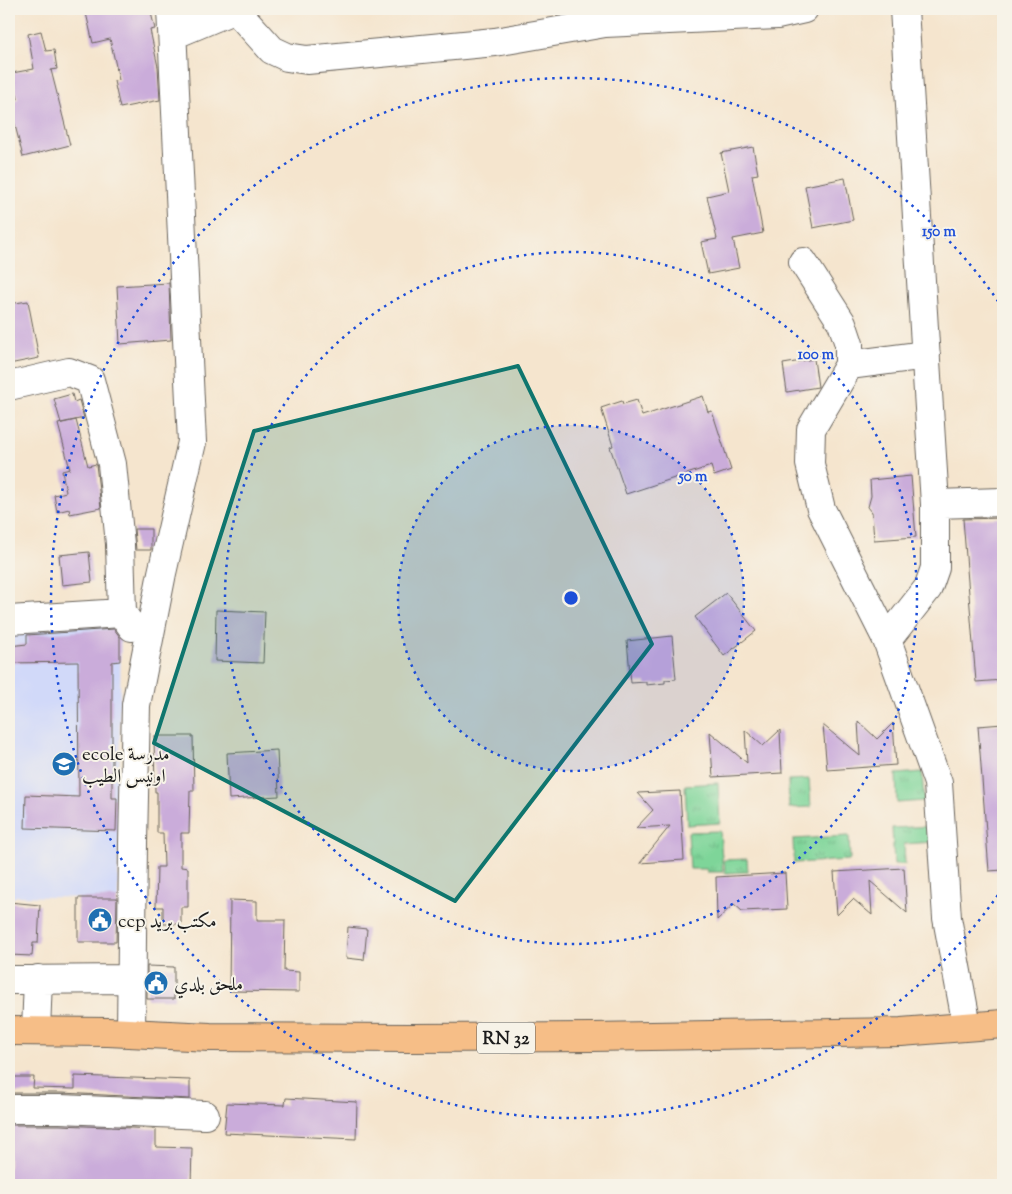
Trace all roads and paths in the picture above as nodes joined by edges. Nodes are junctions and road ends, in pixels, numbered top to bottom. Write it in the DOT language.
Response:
graph roads {
  1 [pos="237,9"];
  2 [pos="804,9"];
  3 [pos="904,9"];
  4 [pos="172,22"];
  5 [pos="803,262"];
  6 [pos="926,355"];
  7 [pos="849,365"];
  8 [pos="9,386"];
  9 [pos="1003,502"];
  10 [pos="936,504"];
  11 [pos="122,613"];
  12 [pos="9,620"];
  13 [pos="887,640"];
  14 [pos="146,651"];
  15 [pos="38,978"];
  16 [pos="131,979"];
  17 [pos="9,980"];
  18 [pos="1003,1024"];
  19 [pos="967,1026"];
  20 [pos="36,1031"];
  21 [pos="9,1032"];
  22 [pos="131,1033"];
  23 [pos="9,1109"];
  24 [pos="205,1114"];
  1 -- 2 [label="street"];
  1 -- 4 [label="street"];
  3 -- 6 [label="street"];
  4 -- 14 [label="street"];
  5 -- 7 [label="street"];
  6 -- 7 [label="street"];
  6 -- 10 [label="street"];
  7 -- 13 [label="street"];
  8 -- 11 [label="street"];
  9 -- 10 [label="street"];
  10 -- 13 [label="street"];
  11 -- 12 [label="street"];
  11 -- 14 [label="street"];
  13 -- 19 [label="street"];
  14 -- 16 [label="street"];
  15 -- 16 [label="street"];
  15 -- 17 [label="street"];
  15 -- 20 [label="street"];
  16 -- 22 [label="street"];
  18 -- 19 [label="main road, RN 32"];
  19 -- 22 [label="main road, RN 32"];
  20 -- 21 [label="main road, RN 32"];
  20 -- 22 [label="main road, RN 32"];
  23 -- 24 [label="street"];
}
